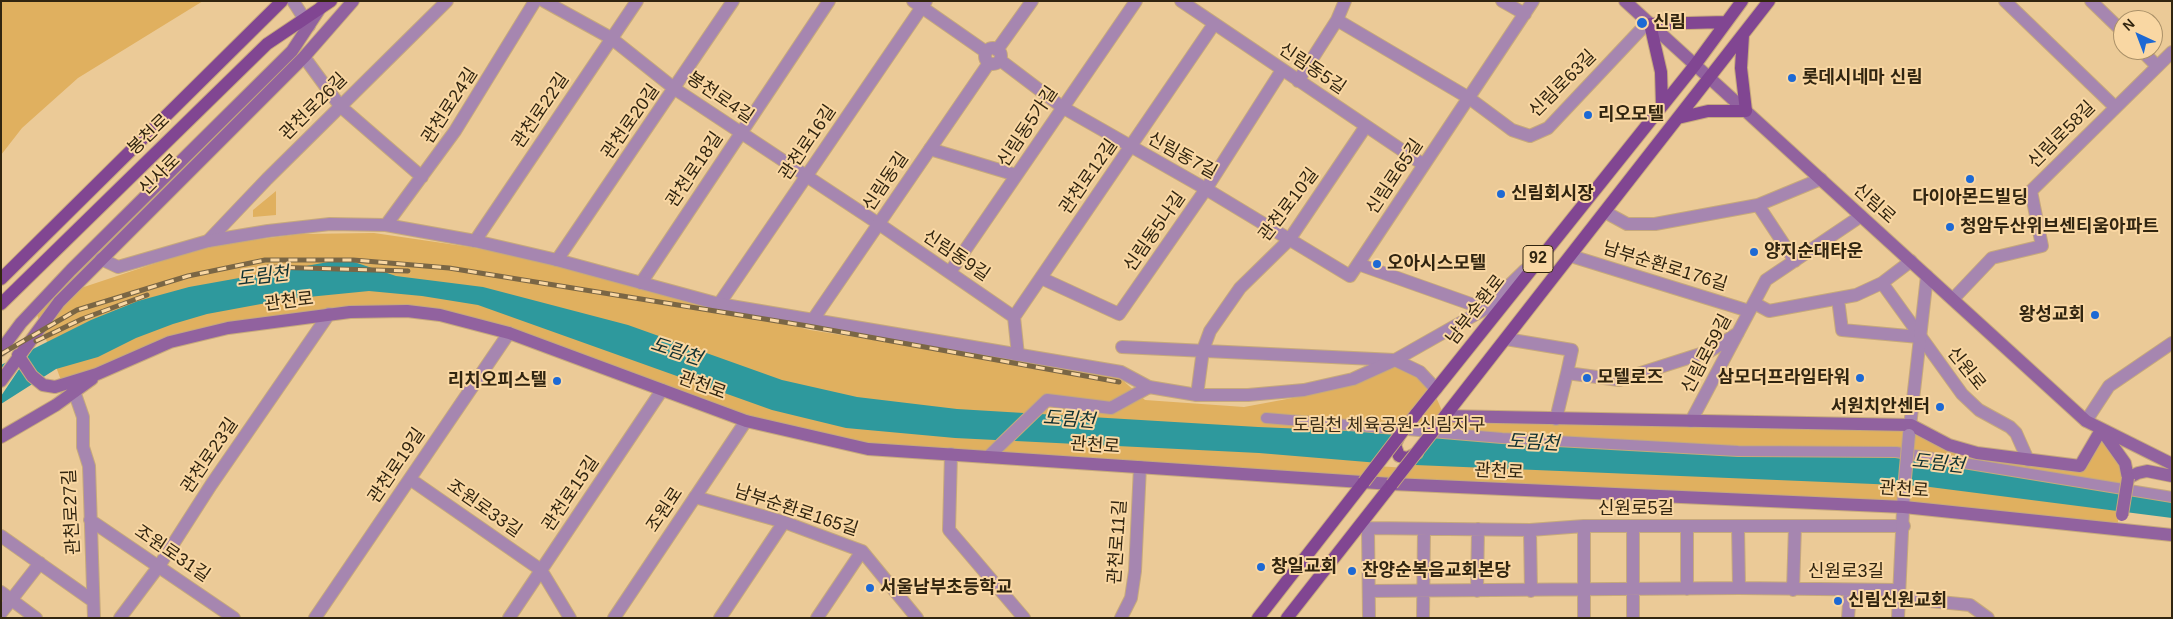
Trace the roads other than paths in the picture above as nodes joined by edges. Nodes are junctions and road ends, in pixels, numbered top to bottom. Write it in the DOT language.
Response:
graph roads {
  1 [pos="282,1"];
  2 [pos="293,1"];
  3 [pos="331,1"];
  4 [pos="353,1"];
  5 [pos="447,1"];
  6 [pos="535,1"];
  7 [pos="544,1"];
  8 [pos="637,1"];
  9 [pos="732,1"];
  10 [pos="828,1"];
  11 [pos="1032,1"];
  12 [pos="1136,1"];
  13 [pos="1180,1"];
  14 [pos="1345,1"];
  15 [pos="1502,1"];
  16 [pos="1533,1"];
  17 [pos="1625,1"];
  18 [pos="1742,1"];
  19 [pos="1771,1"];
  20 [pos="2005,1"];
  21 [pos="2092,1"];
  22 [pos="920,3"];
  23 [pos="323,5"];
  24 [pos="1525,14"];
  25 [pos="1337,20"];
  26 [pos="307,22"];
  27 [pos="1726,22"];
  28 [pos="1756,22"];
  29 [pos="2113,22"];
  30 [pos="1649,23"];
  31 [pos="1214,24"];
  32 [pos="1743,35"];
  33 [pos="611,38"];
  34 [pos="2172,52"];
  35 [pos="993,56"];
  36 [pos="304,57"];
  37 [pos="2151,60"];
  38 [pos="1695,65"];
  39 [pos="2157,66"];
  40 [pos="1282,70"];
  41 [pos="1709,78"];
  42 [pos="1298,81"];
  43 [pos="675,89"];
  44 [pos="1469,98"];
  45 [pos="340,106"];
  46 [pos="1662,106"];
  47 [pos="1062,107"];
  48 [pos="2116,107"];
  49 [pos="1746,111"];
  50 [pos="1678,118"];
  51 [pos="1366,126"];
  52 [pos="741,133"];
  53 [pos="1131,147"];
  54 [pos="930,149"];
  55 [pos="1424,165"];
  56 [pos="1016,175"];
  57 [pos="807,176"];
  58 [pos="422,177"];
  59 [pos="1821,179"];
  60 [pos="1206,189"];
  61 [pos="1758,205"];
  62 [pos="1605,212"];
  63 [pos="1862,216"];
  64 [pos="879,224"];
  65 [pos="386,225"];
  66 [pos="1558,233"];
  67 [pos="1288,240"];
  68 [pos="208,241"];
  69 [pos="475,241"];
  70 [pos="1571,256"];
  71 [pos="101,259"];
  72 [pos="557,260"];
  73 [pos="1795,261"];
  74 [pos="1911,261"];
  75 [pos="1358,264"];
  76 [pos="950,272"];
  77 [pos="76,274"];
  78 [pos="1350,276"];
  79 [pos="1927,276"];
  80 [pos="1041,278"];
  81 [pos="1,279"];
  82 [pos="641,283"];
  83 [pos="1882,283"];
  84 [pos="1838,299"];
  85 [pos="1953,299"];
  86 [pos="1,304"];
  87 [pos="719,304"];
  88 [pos="1752,307"];
  89 [pos="1485,309"];
  90 [pos="329,314"];
  91 [pos="1014,317"];
  92 [pos="812,321"];
  93 [pos="509,333"];
  94 [pos="1738,334"];
  95 [pos="1506,338"];
  96 [pos="1919,338"];
  97 [pos="2172,343"];
  98 [pos="1122,347"];
  99 [pos="1,350"];
  100 [pos="1203,350"];
  101 [pos="18,355"];
  102 [pos="1018,355"];
  103 [pos="1395,360"];
  104 [pos="1567,373"];
  105 [pos="97,374"];
  106 [pos="1,381"];
  107 [pos="1149,387"];
  108 [pos="1436,389"];
  109 [pos="662,390"];
  110 [pos="75,394"];
  111 [pos="1197,395"];
  112 [pos="1445,416"];
  113 [pos="1266,418"];
  114 [pos="1556,419"];
  115 [pos="746,421"];
  116 [pos="1692,421"];
  117 [pos="2086,421"];
  118 [pos="1910,430"];
  119 [pos="2101,430"];
  120 [pos="1,437"];
  121 [pos="1398,438"];
  122 [pos="1417,453"];
  123 [pos="951,454"];
  124 [pos="988,457"];
  125 [pos="2028,460"];
  126 [pos="2172,464"];
  127 [pos="1140,467"];
  128 [pos="2172,476"];
  129 [pos="2128,478"];
  130 [pos="410,479"];
  131 [pos="1364,482"];
  132 [pos="1392,484"];
  133 [pos="695,497"];
  134 [pos="2172,497"];
  135 [pos="1904,507"];
  136 [pos="90,520"];
  137 [pos="784,522"];
  138 [pos="1365,526"];
  139 [pos="1584,526"];
  140 [pos="1634,526"];
  141 [pos="1738,526"];
  142 [pos="1795,526"];
  143 [pos="1904,526"];
  144 [pos="1687,527"];
  145 [pos="1424,529"];
  146 [pos="1478,529"];
  147 [pos="2119,529"];
  148 [pos="1530,530"];
  149 [pos="2172,535"];
  150 [pos="1,536"];
  151 [pos="862,552"];
  152 [pos="1303,560"];
  153 [pos="40,563"];
  154 [pos="159,566"];
  155 [pos="541,570"];
  156 [pos="1321,575"];
  157 [pos="1739,588"];
  158 [pos="1582,589"];
  159 [pos="1634,589"];
  160 [pos="1687,589"];
  161 [pos="1793,590"];
  162 [pos="1369,591"];
  163 [pos="1423,591"];
  164 [pos="1477,591"];
  165 [pos="1531,591"];
  166 [pos="1850,591"];
  167 [pos="1899,594"];
  168 [pos="6,596"];
  169 [pos="93,601"];
  170 [pos="1,613"];
  171 [pos="36,618"];
  172 [pos="94,618"];
  173 [pos="120,618"];
  174 [pos="234,618"];
  175 [pos="315,618"];
  176 [pos="509,618"];
  177 [pos="570,618"];
  178 [pos="614,618"];
  179 [pos="720,618"];
  180 [pos="816,618"];
  181 [pos="916,618"];
  182 [pos="1024,618"];
  183 [pos="1121,618"];
  184 [pos="1258,618"];
  185 [pos="1287,618"];
  186 [pos="1369,618"];
  187 [pos="1423,618"];
  188 [pos="1584,618"];
  189 [pos="1633,618"];
  190 [pos="1848,618"];
  191 [pos="1898,618"];
  192 [pos="1988,618"];
  1 -- 81 [label="main road, 봉천로"];
  2 -- 26 [label="street"];
  3 -- 23 [label="main road, 봉천로"];
  4 -- 36 [label="main road, 신사로"];
  5 -- 45 [label="street, 관천로26길"];
  6 -- 58 [label="street, 관천로24길"];
  7 -- 33 [label="street, 봉천로4길"];
  8 -- 33 [label="street, 관천로22길"];
  9 -- 43 [label="street, 관천로20길"];
  10 -- 52 [label="street, 관천로18길"];
  11 -- 35 [label="street, 신림동길"];
  12 -- 47 [label="street, 신림동5가길"];
  13 -- 31 [label="street, 신림동5길"];
  14 -- 25 [label="street"];
  15 -- 24 [label="street"];
  16 -- 24 [label="street, 신림로65길"];
  17 -- 30 [label="main road, 신림로"];
  18 -- 27 [label="main road, 남부순환로 / 92"];
  19 -- 28 [label="street"];
  19 -- 32 [label="main road, 92"];
  20 -- 48 [label="street"];
  21 -- 29 [label="street"];
  22 -- 35 [label="street, 신림동7길"];
  22 -- 57 [label="street, 관천로16길"];
  23 -- 26 [label="main road, 봉천로"];
  24 -- 44 [label="street, 신림로65길"];
  25 -- 42 [label="street"];
  25 -- 44 [label="street"];
  26 -- 77 [label="main road, 신사로"];
  26 -- 86 [label="main road, 봉천로"];
  27 -- 30 [label="main road"];
  27 -- 38 [label="main road, 남부순환로 / 92"];
  30 -- 38 [label="main road, 신림로"];
  30 -- 44 [label="street, 신림로63길"];
  30 -- 46 [label="main road"];
  31 -- 40 [label="street, 신림동5길"];
  31 -- 53 [label="street, 관천로12길"];
  32 -- 41 [label="main road, 92"];
  32 -- 49 [label="main road"];
  33 -- 43 [label="street, 봉천로4길"];
  33 -- 69 [label="street, 관천로22길"];
  34 -- 39 [label="street, 신림로58길"];
  35 -- 47 [label="street, 신림동7길"];
  35 -- 54 [label="street, 신림동길"];
  36 -- 45 [label="street"];
  36 -- 71 [label="main road, 신사로"];
  37 -- 39 [label="street"];
  38 -- 41 [label="main road, 신림로"];
  38 -- 46 [label="main road, 남부순환로 / 92"];
  39 -- 48 [label="street, 신림로58길"];
  40 -- 42 [label="street, 신림동5길"];
  40 -- 60 [label="street, 신림동5나길"];
  41 -- 49 [label="main road, 신림로"];
  41 -- 50 [label="main road, 92"];
  42 -- 51 [label="street, 신림동5길"];
  43 -- 52 [label="street, 봉천로4길"];
  43 -- 72 [label="street, 관천로20길"];
  44 -- 55 [label="street, 신림로65길"];
  45 -- 58 [label="street"];
  45 -- 68 [label="street, 관천로26길"];
  46 -- 66 [label="main road, 남부순환로 / 92"];
  47 -- 53 [label="street, 신림동7길"];
  47 -- 56 [label="street, 신림동5가길"];
  48 -- 85 [label="street, 신림로58길"];
  49 -- 50 [label="main road"];
  49 -- 59 [label="main road, 신림로"];
  50 -- 62 [label="main road, 92"];
  51 -- 55 [label="street, 신림동5길"];
  51 -- 67 [label="street, 관천로10길"];
  52 -- 57 [label="street, 봉천로4길"];
  52 -- 82 [label="street, 관천로18길"];
  53 -- 60 [label="street, 신림동7길"];
  53 -- 80 [label="street, 관천로12길"];
  54 -- 56 [label="street"];
  54 -- 64 [label="street, 신림동길"];
  55 -- 75 [label="street, 신림로65길"];
  56 -- 76 [label="street, 신림동5가길"];
  57 -- 64 [label="street, 봉천로4길"];
  57 -- 87 [label="street, 관천로16길"];
  58 -- 65 [label="street, 관천로24길"];
  59 -- 61 [label="street"];
  59 -- 63 [label="main road, 신림로"];
  60 -- 67 [label="street, 신림동7길"];
  60 -- 80 [label="street, 신림동5나길"];
  61 -- 62 [label="street"];
  61 -- 73 [label="street"];
  62 -- 70 [label="main road, 92"];
  63 -- 73 [label="street, 신림로59길"];
  63 -- 74 [label="main road, 신림로"];
  64 -- 76 [label="street, 신림동9길"];
  64 -- 92 [label="street, 신림동길"];
  65 -- 68 [label="street"];
  65 -- 69 [label="street"];
  66 -- 89 [label="street"];
  66 -- 108 [label="main road, 남부순환로 / 92"];
  67 -- 78 [label="street, 신림동7길"];
  67 -- 100 [label="street, 관천로10길"];
  68 -- 71 [label="street"];
  69 -- 72 [label="street"];
  70 -- 88 [label="street, 남부순환로176길"];
  70 -- 95 [label="main road, 92"];
  71 -- 77 [label="main road, 신사로"];
  72 -- 82 [label="street"];
  73 -- 88 [label="street, 신림로59길"];
  74 -- 79 [label="main road, 신림로"];
  74 -- 83 [label="street, 신림로59길"];
  75 -- 78 [label="street, 신림로65길"];
  75 -- 89 [label="street, 남부순환로"];
  76 -- 91 [label="street, 신림동9길"];
  77 -- 99 [label="main road, 신사로"];
  77 -- 101 [label="main road, 신사로"];
  79 -- 85 [label="main road, 신림로"];
  79 -- 96 [label="street, 신원로"];
  80 -- 91 [label="street, 관천로12길"];
  82 -- 87 [label="street"];
  83 -- 84 [label="street, 신림로59길"];
  83 -- 96 [label="street"];
  84 -- 88 [label="street, 신림로59길"];
  84 -- 96 [label="street"];
  85 -- 117 [label="main road, 신림로"];
  87 -- 92 [label="street"];
  88 -- 94 [label="street, 신림로59길"];
  89 -- 103 [label="street"];
  90 -- 93 [label="main road, 관천로"];
  90 -- 105 [label="main road, 관천로"];
  90 -- 154 [label="street, 관천로23길"];
  91 -- 102 [label="street"];
  92 -- 102 [label="street"];
  93 -- 109 [label="main road, 관천로"];
  93 -- 130 [label="street, 관천로19길"];
  94 -- 104 [label="street"];
  94 -- 116 [label="street, 신림로59길"];
  95 -- 104 [label="street"];
  95 -- 112 [label="main road, 92"];
  96 -- 118 [label="street, 신원로"];
  96 -- 125 [label="street, 신원로"];
  97 -- 117 [label="street"];
  98 -- 100 [label="street"];
  100 -- 103 [label="street"];
  100 -- 111 [label="street, 관천로10길"];
  101 -- 105 [label="main road, 관천로"];
  101 -- 106 [label="main road, 신사로"];
  102 -- 107 [label="street"];
  103 -- 108 [label="street"];
  103 -- 111 [label="street"];
  104 -- 114 [label="street"];
  105 -- 110 [label="main road, 관천로"];
  107 -- 111 [label="street"];
  107 -- 124 [label="street"];
  108 -- 121 [label="main road, 남부순환로 / 92, bridge"];
  109 -- 115 [label="main road, 관천로"];
  109 -- 155 [label="street, 관천로15길"];
  110 -- 120 [label="main road, 관천로"];
  110 -- 136 [label="street, 관천로27길"];
  112 -- 114 [label="main road"];
  112 -- 122 [label="main road, 92, bridge"];
  113 -- 134 [label="street"];
  114 -- 116 [label="main road"];
  115 -- 123 [label="main road, 관천로"];
  115 -- 133 [label="street, 조원로"];
  116 -- 118 [label="main road"];
  117 -- 119 [label="main road, 신림로"];
  118 -- 125 [label="main road"];
  118 -- 135 [label="street, 신원로, bridge"];
  119 -- 125 [label="main road"];
  119 -- 126 [label="main road, 신림로"];
  119 -- 129 [label="main road, 신림로"];
  121 -- 122 [label="main road, bridge"];
  121 -- 131 [label="main road, 남부순환로 / 92, bridge"];
  122 -- 132 [label="main road, 92, bridge"];
  123 -- 124 [label="main road, 관천로"];
  123 -- 182 [label="street"];
  124 -- 127 [label="main road, 관천로"];
  127 -- 131 [label="main road, 관천로"];
  127 -- 183 [label="street, 관천로11길"];
  128 -- 129 [label="main road"];
  129 -- 147 [label="main road, bridge"];
  130 -- 155 [label="street, 조원로33길"];
  130 -- 175 [label="street, 관천로19길"];
  131 -- 132 [label="main road, 관천로"];
  131 -- 152 [label="main road, 남부순환로 / 92"];
  132 -- 135 [label="main road, 관천로"];
  132 -- 138 [label="main road, 92"];
  133 -- 137 [label="street, 남부순환로165길"];
  133 -- 178 [label="street, 조원로"];
  135 -- 143 [label="street"];
  135 -- 147 [label="main road, 관천로"];
  136 -- 154 [label="street, 조원로31길"];
  136 -- 169 [label="street, 관천로27길"];
  137 -- 151 [label="street, 남부순환로165길"];
  137 -- 179 [label="street"];
  138 -- 145 [label="street, 신원로5길"];
  138 -- 156 [label="main road, 92"];
  138 -- 162 [label="street"];
  139 -- 140 [label="street, 신원로5길"];
  139 -- 148 [label="street, 신원로5길"];
  139 -- 158 [label="street"];
  140 -- 144 [label="street, 신원로5길"];
  140 -- 159 [label="street"];
  141 -- 142 [label="street, 신원로5길"];
  141 -- 144 [label="street, 신원로5길"];
  141 -- 157 [label="street"];
  142 -- 143 [label="street, 신원로5길"];
  142 -- 161 [label="street, 신원로3길"];
  143 -- 167 [label="street"];
  144 -- 160 [label="street"];
  145 -- 146 [label="street, 신원로5길"];
  145 -- 163 [label="street"];
  146 -- 148 [label="street, 신원로5길"];
  146 -- 164 [label="street"];
  147 -- 149 [label="main road"];
  148 -- 165 [label="street"];
  150 -- 153 [label="street"];
  151 -- 180 [label="street"];
  151 -- 181 [label="street, 남부순환로165길"];
  152 -- 156 [label="main road"];
  152 -- 184 [label="main road, 남부순환로 / 92"];
  153 -- 168 [label="street"];
  153 -- 169 [label="street"];
  154 -- 173 [label="street, 관천로23길"];
  154 -- 174 [label="street, 조원로31길"];
  155 -- 176 [label="street, 관천로15길"];
  155 -- 177 [label="street, 조원로33길"];
  156 -- 185 [label="main road, 92"];
  157 -- 160 [label="street, 신원로3길"];
  157 -- 161 [label="street, 신원로3길"];
  158 -- 159 [label="street, 신원로3길"];
  158 -- 165 [label="street, 신원로3길"];
  158 -- 188 [label="street"];
  159 -- 160 [label="street, 신원로3길"];
  159 -- 189 [label="street"];
  161 -- 166 [label="street, 신원로3길"];
  162 -- 163 [label="street, 신원로3길"];
  162 -- 186 [label="street"];
  163 -- 164 [label="street, 신원로3길"];
  163 -- 187 [label="street"];
  164 -- 165 [label="street, 신원로3길"];
  166 -- 167 [label="street, 신원로3길"];
  166 -- 190 [label="street"];
  167 -- 191 [label="street"];
  167 -- 192 [label="street, 신원로3길"];
  168 -- 170 [label="street"];
  168 -- 171 [label="street"];
  169 -- 172 [label="street, 관천로27길"];
}
